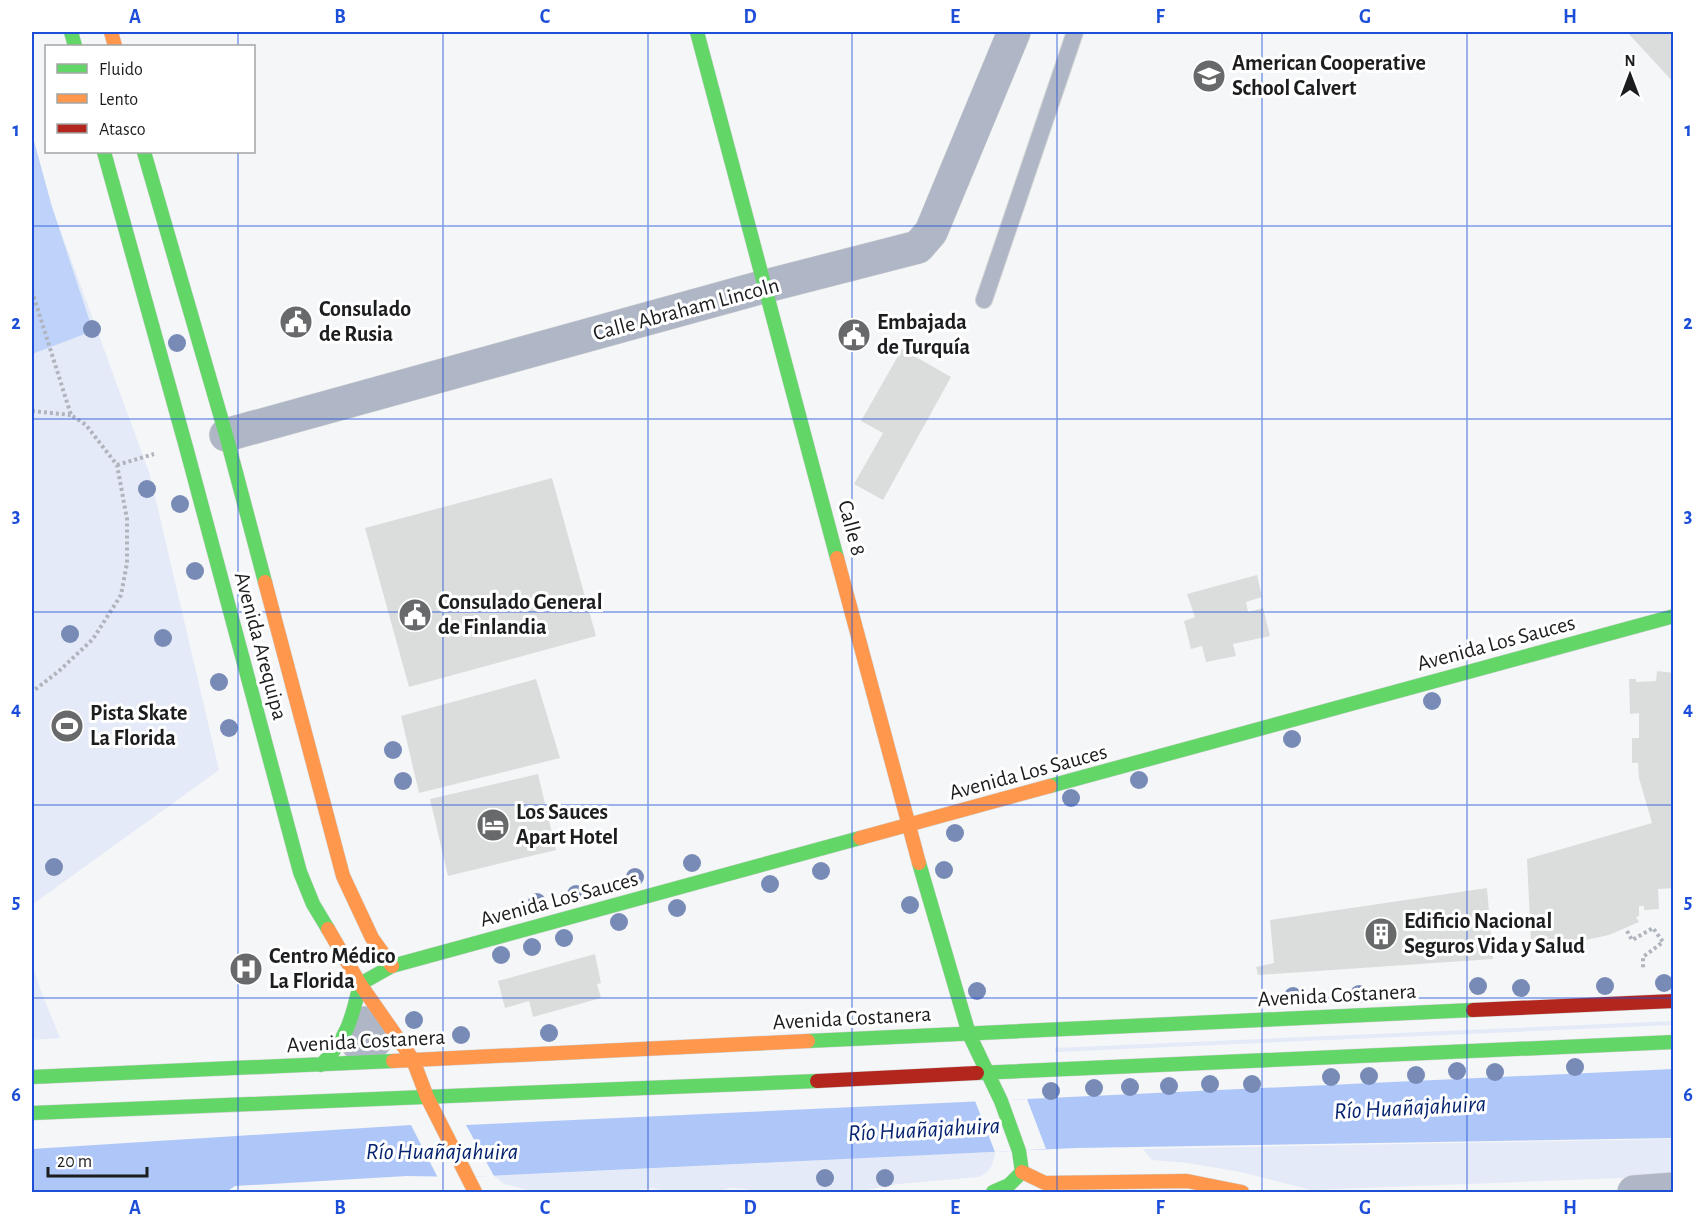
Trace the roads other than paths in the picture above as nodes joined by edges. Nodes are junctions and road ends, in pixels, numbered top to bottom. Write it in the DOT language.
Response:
graph roads {
  1 [pos="697,32"];
  2 [pos="1014,32"];
  3 [pos="1075,32"];
  4 [pos="104,153"];
  5 [pos="144,153"];
  6 [pos="766,286"];
  7 [pos="984,300"];
  8 [pos="206,441"];
  9 [pos="1674,616"];
  10 [pos="909,826"];
  11 [pos="392,966"];
  12 [pos="360,984"];
  13 [pos="1674,1001"];
  14 [pos="969,1034"];
  15 [pos="1674,1042"];
  16 [pos="413,1060"];
  17 [pos="321,1065"];
  18 [pos="988,1073"];
  19 [pos="32,1077"];
  20 [pos="427,1097"];
  21 [pos="32,1113"];
  22 [pos="1022,1172"];
  23 [pos="1116,1183"];
  24 [pos="1674,1189"];
  25 [pos="475,1192"];
  26 [pos="993,1192"];
  27 [pos="1134,1192"];
  28 [pos="1242,1192"];
  29 [pos="1634,1192"];
  1 -- 6 [label="main road, Calle 8"];
  2 -- 6 [label="street, Calle Abraham Lincoln"];
  3 -- 7 [label="lane"];
  4 -- 8 [label="main road, Avenida Arequipa"];
  5 -- 8 [label="main road, Avenida Arequipa"];
  6 -- 8 [label="street, Calle Abraham Lincoln"];
  6 -- 10 [label="main road, Calle 8"];
  8 -- 11 [label="main road, Avenida Arequipa"];
  8 -- 12 [label="main road, Avenida Arequipa"];
  9 -- 10 [label="main road, Avenida Los Sauces"];
  10 -- 11 [label="main road, Avenida Los Sauces"];
  10 -- 14 [label="main road, Calle 8"];
  11 -- 12 [label="main road, Avenida Los Sauces"];
  12 -- 16 [label="main road, Avenida Arequipa"];
  12 -- 17 [label="main road"];
  13 -- 14 [label="main road, Avenida Costanera"];
  14 -- 16 [label="main road, Avenida Costanera"];
  14 -- 18 [label="main road, Calle 8"];
  15 -- 18 [label="main road"];
  16 -- 17 [label="main road, Avenida Costanera"];
  16 -- 20 [label="main road, Avenida Arequipa"];
  17 -- 19 [label="main road, Avenida Costanera"];
  18 -- 20 [label="main road"];
  18 -- 22 [label="main road, Calle 8"];
  20 -- 21 [label="main road"];
  20 -- 25 [label="main road, Avenida Arequipa"];
  22 -- 23 [label="main road"];
  22 -- 26 [label="main road"];
  23 -- 27 [label="main road"];
  23 -- 28 [label="main road"];
  24 -- 29 [label="street"];
}
